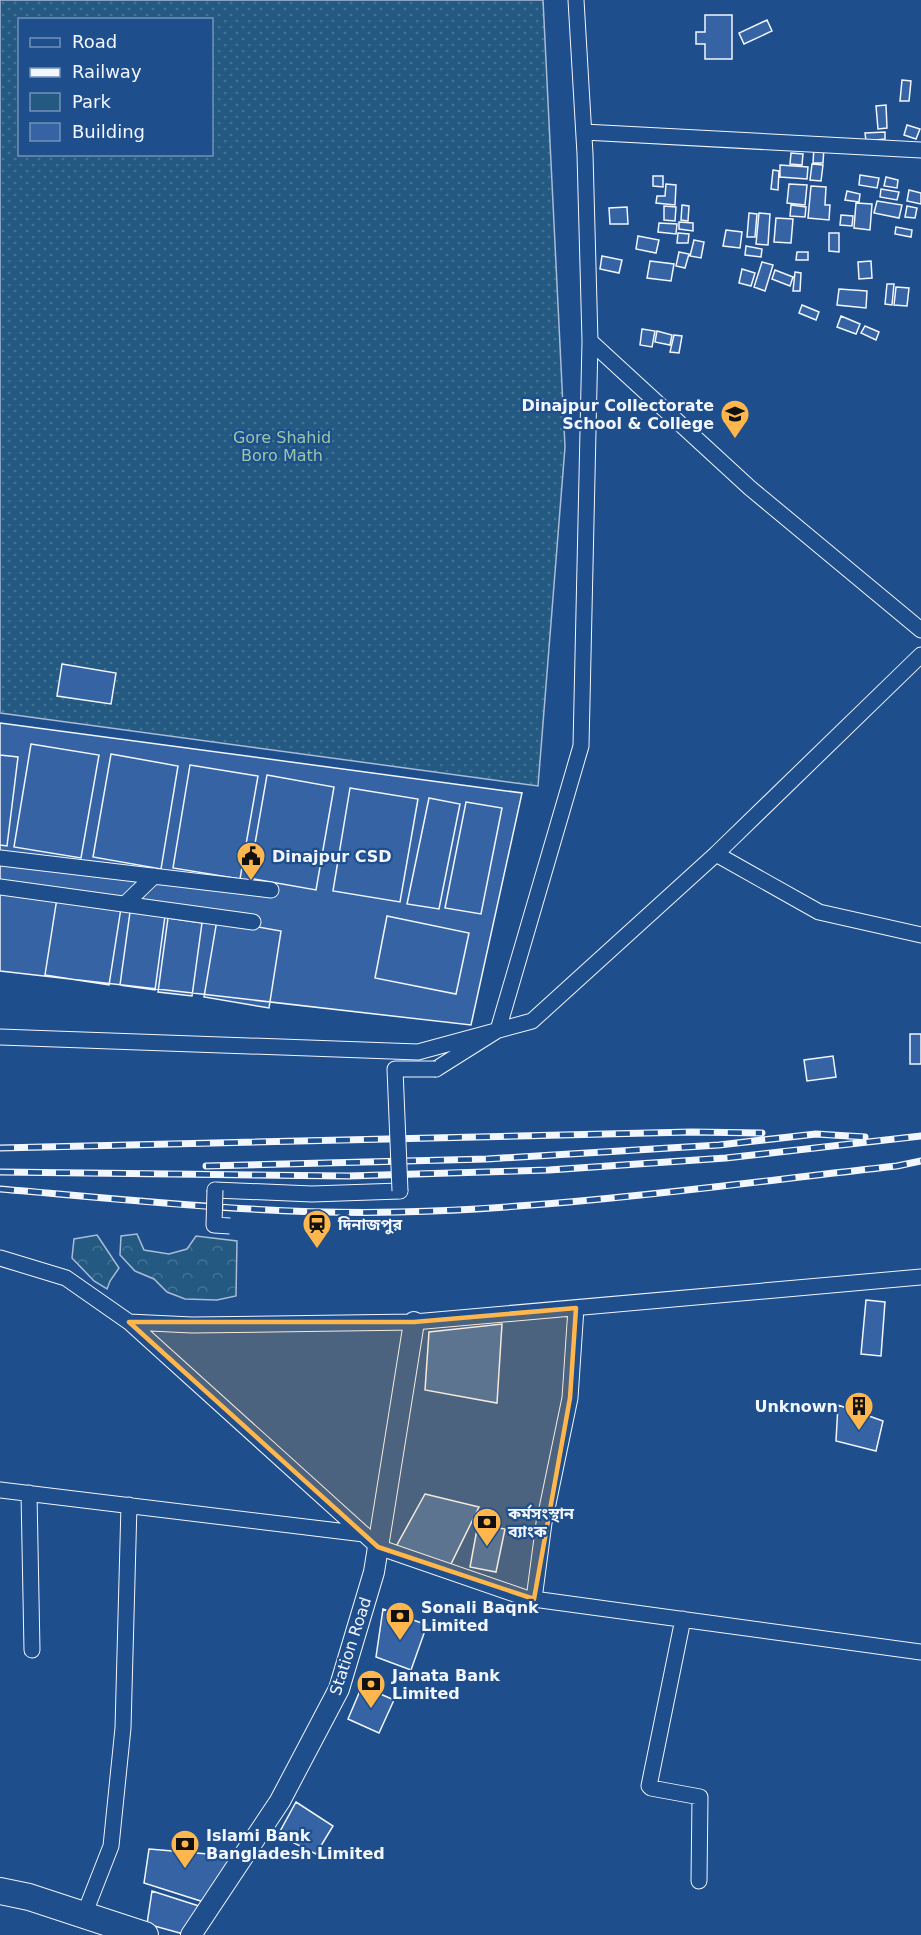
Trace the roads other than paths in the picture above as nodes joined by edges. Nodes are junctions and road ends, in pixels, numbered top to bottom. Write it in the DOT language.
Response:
graph roads {
  1 [pos="576,0"];
  2 [pos="584,132"];
  3 [pos="921,150"];
  4 [pos="590,341"];
  5 [pos="921,630"];
  6 [pos="921,655"];
  7 [pos="716,854"];
  8 [pos="0,858"];
  9 [pos="154,876"];
  10 [pos="0,887"];
  11 [pos="271,890"];
  12 [pos="124,904"];
  13 [pos="253,922"];
  14 [pos="921,935"];
  15 [pos="498,1030"];
  16 [pos="0,1037"];
  17 [pos="230,1226"];
  18 [pos="0,1257"];
  19 [pos="921,1277"];
  20 [pos="576,1308"];
  21 [pos="129,1322"];
  22 [pos="414,1322"];
  23 [pos="0,1490"];
  24 [pos="29,1493"];
  25 [pos="129,1505"];
  26 [pos="371,1540"];
  27 [pos="534,1599"];
  28 [pos="683,1619"];
  29 [pos="32,1650"];
  30 [pos="921,1652"];
  31 [pos="699,1881"];
  32 [pos="0,1891"];
  33 [pos="84,1915"];
  34 [pos="145,1935"];
  35 [pos="191,1935"];
  1 -- 2 [label="street"];
  2 -- 3 [label="street"];
  2 -- 4 [label="street"];
  4 -- 5 [label="street"];
  4 -- 15 [label="street"];
  6 -- 7 [label="street"];
  7 -- 14 [label="street"];
  7 -- 15 [label="street"];
  8 -- 9 [label="street"];
  9 -- 11 [label="street"];
  9 -- 12 [label="street"];
  10 -- 12 [label="street"];
  12 -- 13 [label="street"];
  15 -- 16 [label="street"];
  15 -- 17 [label="street, bridge"];
  18 -- 21 [label="street"];
  19 -- 20 [label="street"];
  20 -- 22 [label="street"];
  20 -- 27 [label="street"];
  21 -- 22 [label="street"];
  21 -- 26 [label="street"];
  22 -- 26 [label="street, Station Road"];
  23 -- 24 [label="street"];
  24 -- 25 [label="street"];
  24 -- 29 [label="street"];
  25 -- 26 [label="street"];
  25 -- 33 [label="street"];
  26 -- 27 [label="street"];
  26 -- 35 [label="street, Station Road"];
  27 -- 28 [label="street"];
  28 -- 30 [label="street"];
  28 -- 31 [label="street"];
  32 -- 33 [label="highway"];
  33 -- 34 [label="highway"];
}
